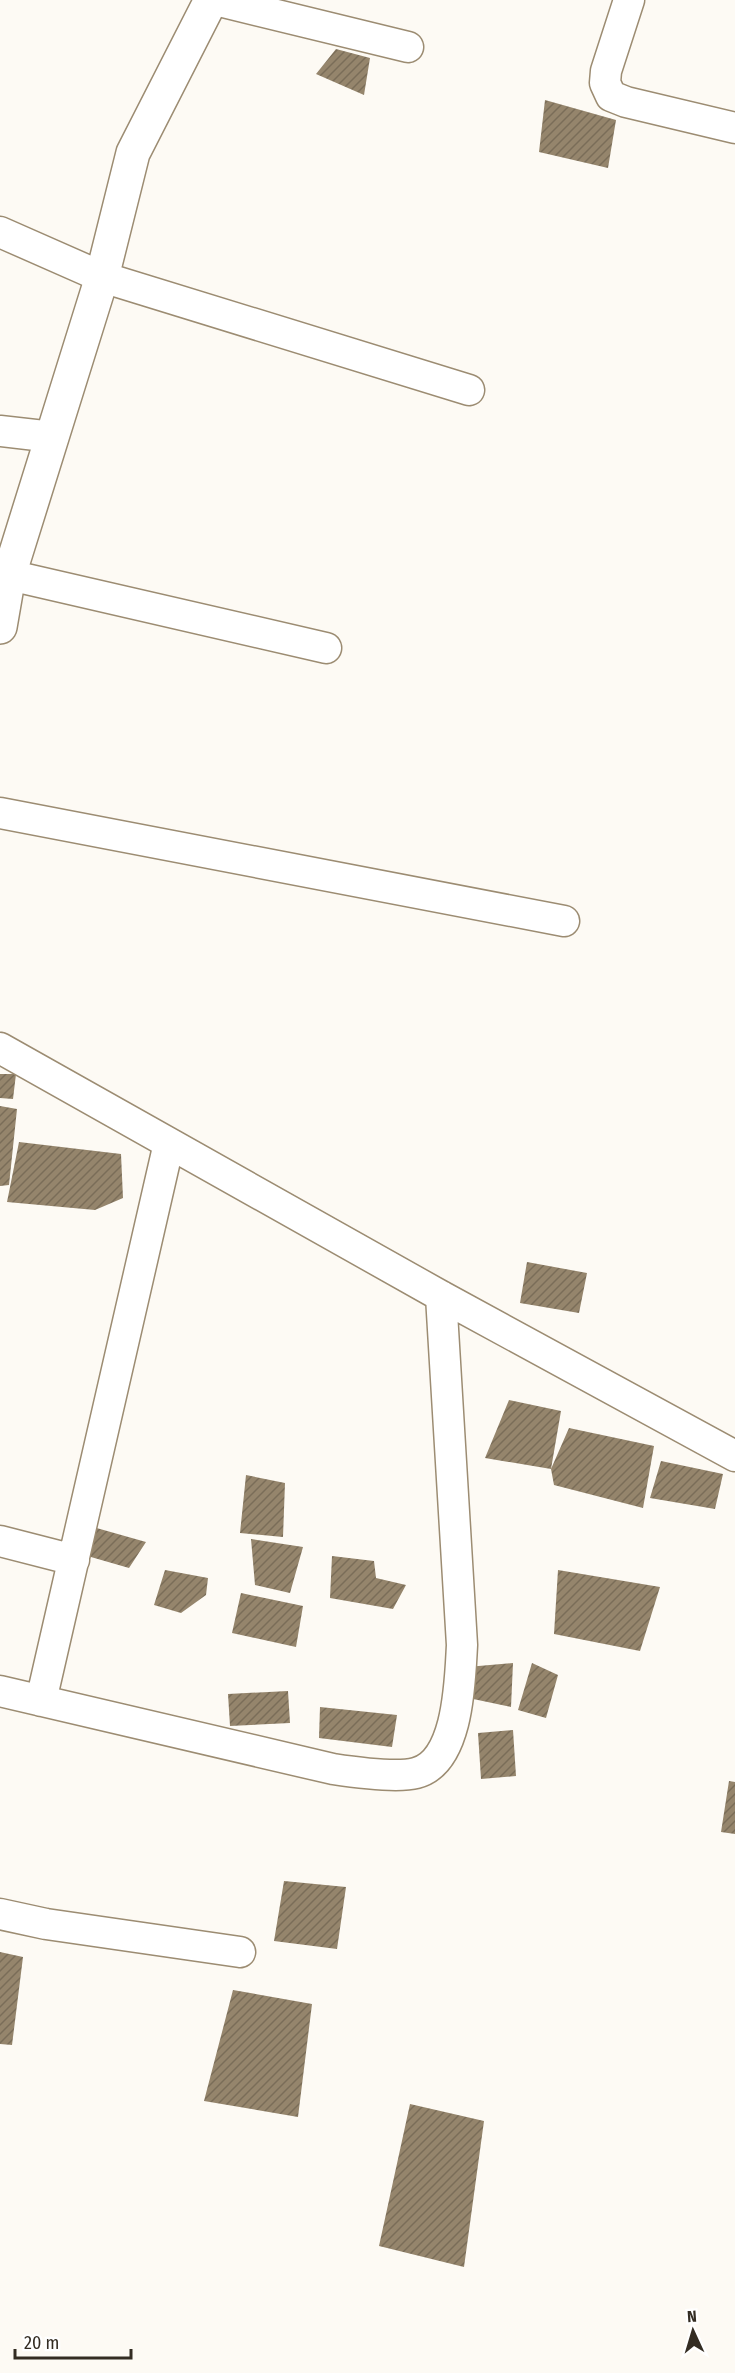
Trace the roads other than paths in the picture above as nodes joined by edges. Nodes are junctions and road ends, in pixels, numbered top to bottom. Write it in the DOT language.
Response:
graph roads {
  1 [pos="213,0"];
  2 [pos="629,0"];
  3 [pos="408,47"];
  4 [pos="735,128"];
  5 [pos="0,232"];
  6 [pos="102,278"];
  7 [pos="469,390"];
  8 [pos="0,431"];
  9 [pos="53,437"];
  10 [pos="9,575"];
  11 [pos="0,622"];
  12 [pos="326,648"];
  13 [pos="0,813"];
  14 [pos="564,921"];
  15 [pos="0,1048"];
  16 [pos="169,1143"];
  17 [pos="441,1296"];
  18 [pos="735,1456"];
  19 [pos="0,1541"];
  20 [pos="74,1560"];
  21 [pos="0,1691"];
  22 [pos="41,1701"];
  23 [pos="0,1914"];
  24 [pos="240,1952"];
  1 -- 3 [label="street"];
  1 -- 6 [label="main road"];
  2 -- 4 [label="street"];
  5 -- 6 [label="street"];
  6 -- 7 [label="street"];
  6 -- 9 [label="main road"];
  8 -- 9 [label="street"];
  9 -- 10 [label="main road"];
  10 -- 11 [label="main road"];
  10 -- 12 [label="street"];
  13 -- 14 [label="street"];
  15 -- 16 [label="street"];
  16 -- 17 [label="street"];
  16 -- 20 [label="street"];
  17 -- 18 [label="street"];
  17 -- 22 [label="street"];
  19 -- 20 [label="street"];
  20 -- 22 [label="street"];
  21 -- 22 [label="street"];
  23 -- 24 [label="street"];
}
